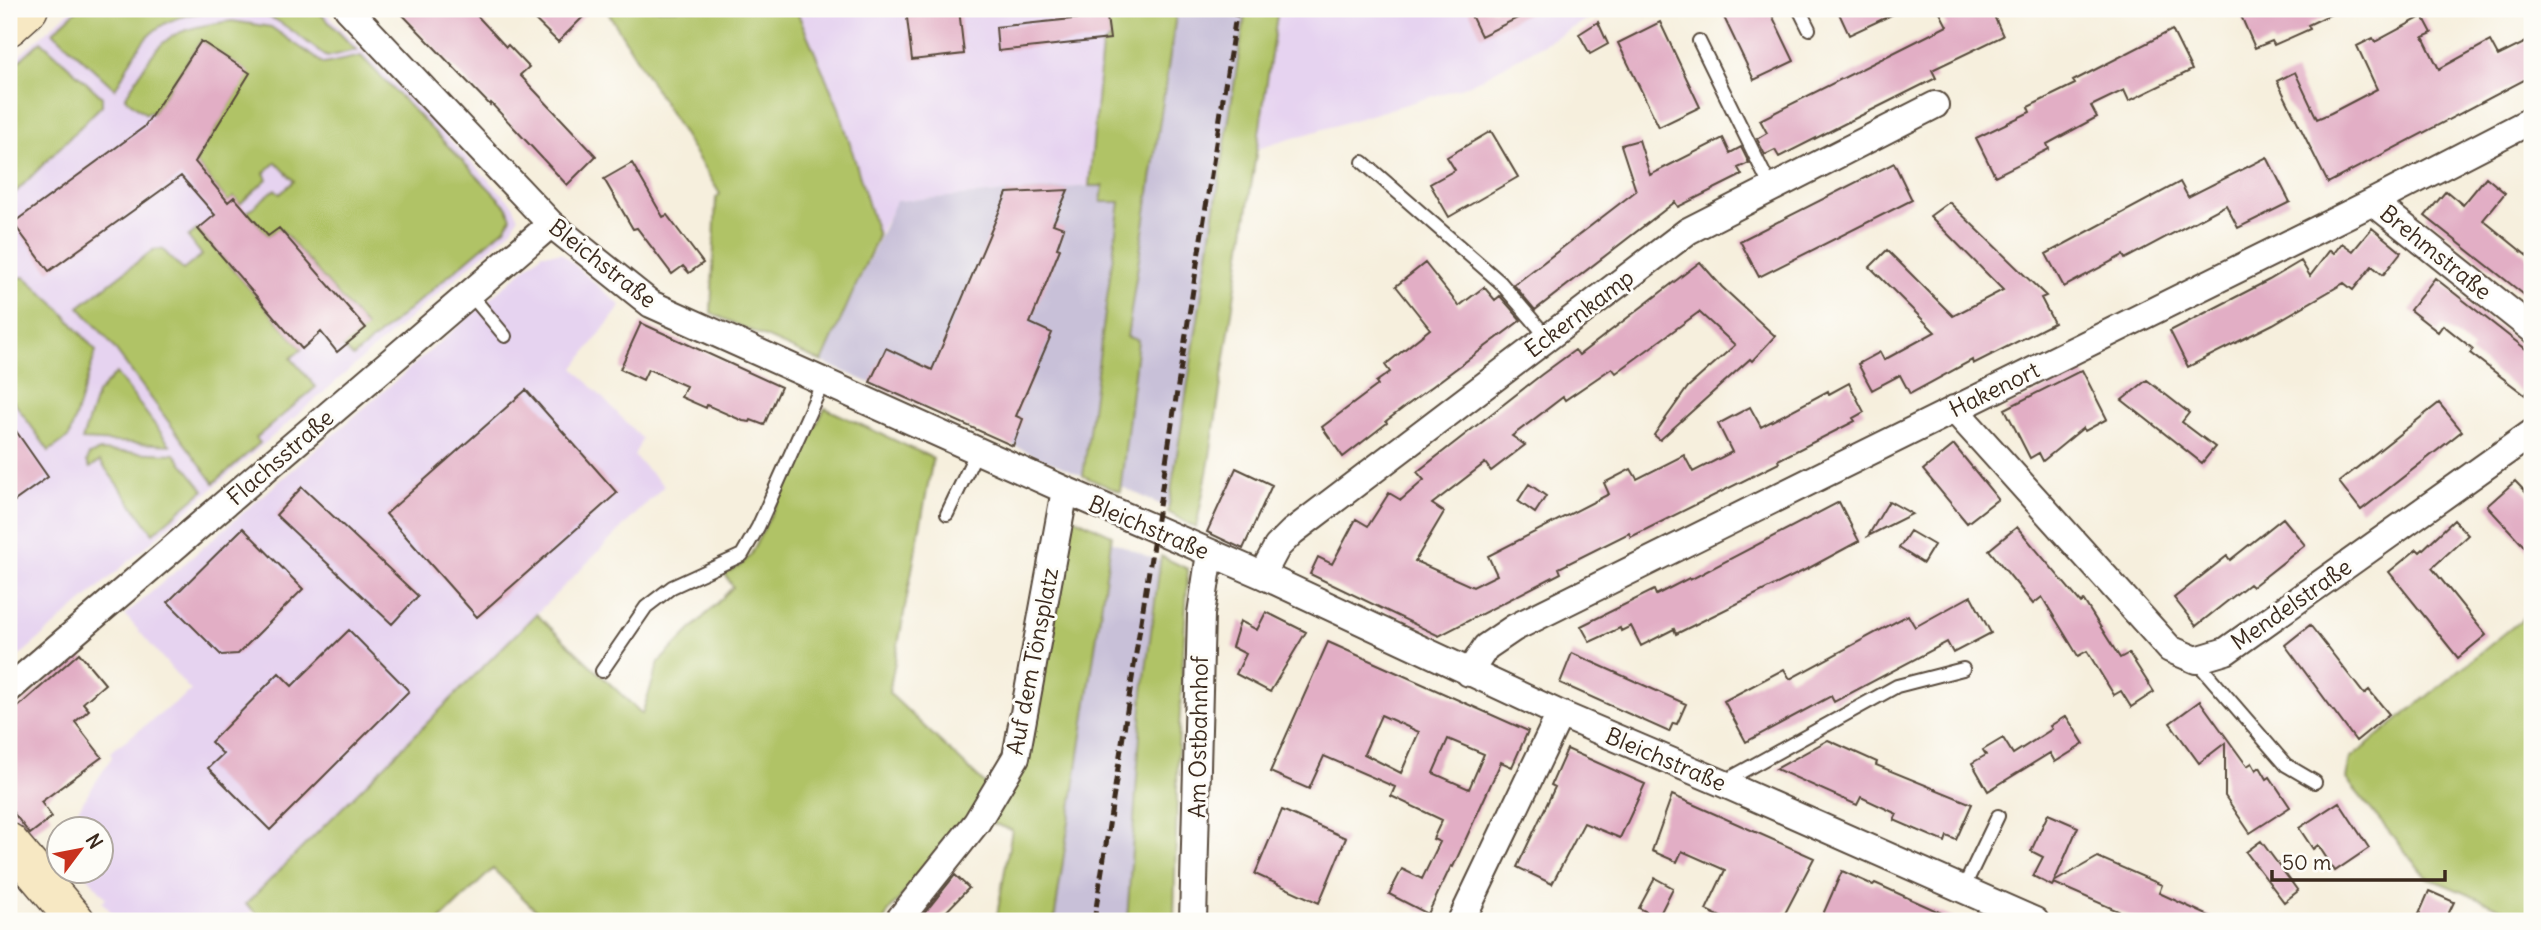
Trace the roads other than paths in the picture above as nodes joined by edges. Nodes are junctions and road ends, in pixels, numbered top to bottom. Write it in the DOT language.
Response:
graph roads {
  1 [pos="29,9"];
  2 [pos="348,9"];
  3 [pos="1799,9"];
  4 [pos="9,27"];
  5 [pos="1809,29"];
  6 [pos="1699,41"];
  7 [pos="1935,105"];
  8 [pos="2532,120"];
  9 [pos="1363,162"];
  10 [pos="1771,188"];
  11 [pos="2373,202"];
  12 [pos="551,224"];
  13 [pos="470,294"];
  14 [pos="2532,329"];
  15 [pos="505,335"];
  16 [pos="1547,337"];
  17 [pos="824,382"];
  18 [pos="1954,409"];
  19 [pos="2532,433"];
  20 [pos="977,451"];
  21 [pos="1065,490"];
  22 [pos="947,514"];
  23 [pos="1210,552"];
  24 [pos="1262,575"];
  25 [pos="2196,660"];
  26 [pos="1963,668"];
  27 [pos="602,671"];
  28 [pos="1469,673"];
  29 [pos="9,689"];
  30 [pos="1560,714"];
  31 [pos="2315,782"];
  32 [pos="1722,783"];
  33 [pos="1998,816"];
  34 [pos="10,846"];
  35 [pos="1963,889"];
  36 [pos="76,921"];
  37 [pos="898,921"];
  38 [pos="1193,921"];
  39 [pos="1461,921"];
  40 [pos="2035,921"];
  1 -- 4 [label="main road"];
  2 -- 12 [label="street, Bleichstraße"];
  3 -- 5 [label="lane"];
  6 -- 10 [label="lane"];
  7 -- 10 [label="street, Eckernkamp"];
  8 -- 11 [label="street, Hakenort"];
  9 -- 16 [label="lane"];
  10 -- 16 [label="street, Eckernkamp"];
  11 -- 14 [label="street, Brehmstraße"];
  11 -- 18 [label="street, Hakenort"];
  12 -- 13 [label="street, Flachsstraße"];
  12 -- 17 [label="street, Bleichstraße"];
  13 -- 15 [label="lane"];
  13 -- 29 [label="street, Flachsstraße"];
  16 -- 24 [label="street, Eckernkamp"];
  17 -- 20 [label="street, Bleichstraße"];
  17 -- 27 [label="lane"];
  18 -- 25 [label="street"];
  18 -- 28 [label="street, Hakenort"];
  19 -- 25 [label="street, Mendelstraße"];
  20 -- 21 [label="street, Bleichstraße"];
  20 -- 22 [label="lane"];
  21 -- 23 [label="street, Bleichstraße"];
  21 -- 37 [label="street, Auf dem Tönsplatz"];
  23 -- 24 [label="street, Bleichstraße"];
  23 -- 38 [label="street, Am Ostbahnhof"];
  24 -- 28 [label="street, Bleichstraße"];
  25 -- 31 [label="lane"];
  26 -- 32 [label="lane"];
  28 -- 30 [label="street, Bleichstraße"];
  30 -- 32 [label="street, Bleichstraße"];
  30 -- 39 [label="street"];
  32 -- 35 [label="street, Bleichstraße"];
  33 -- 35 [label="lane"];
  34 -- 36 [label="main road"];
  35 -- 40 [label="street, Bleichstraße"];
}
